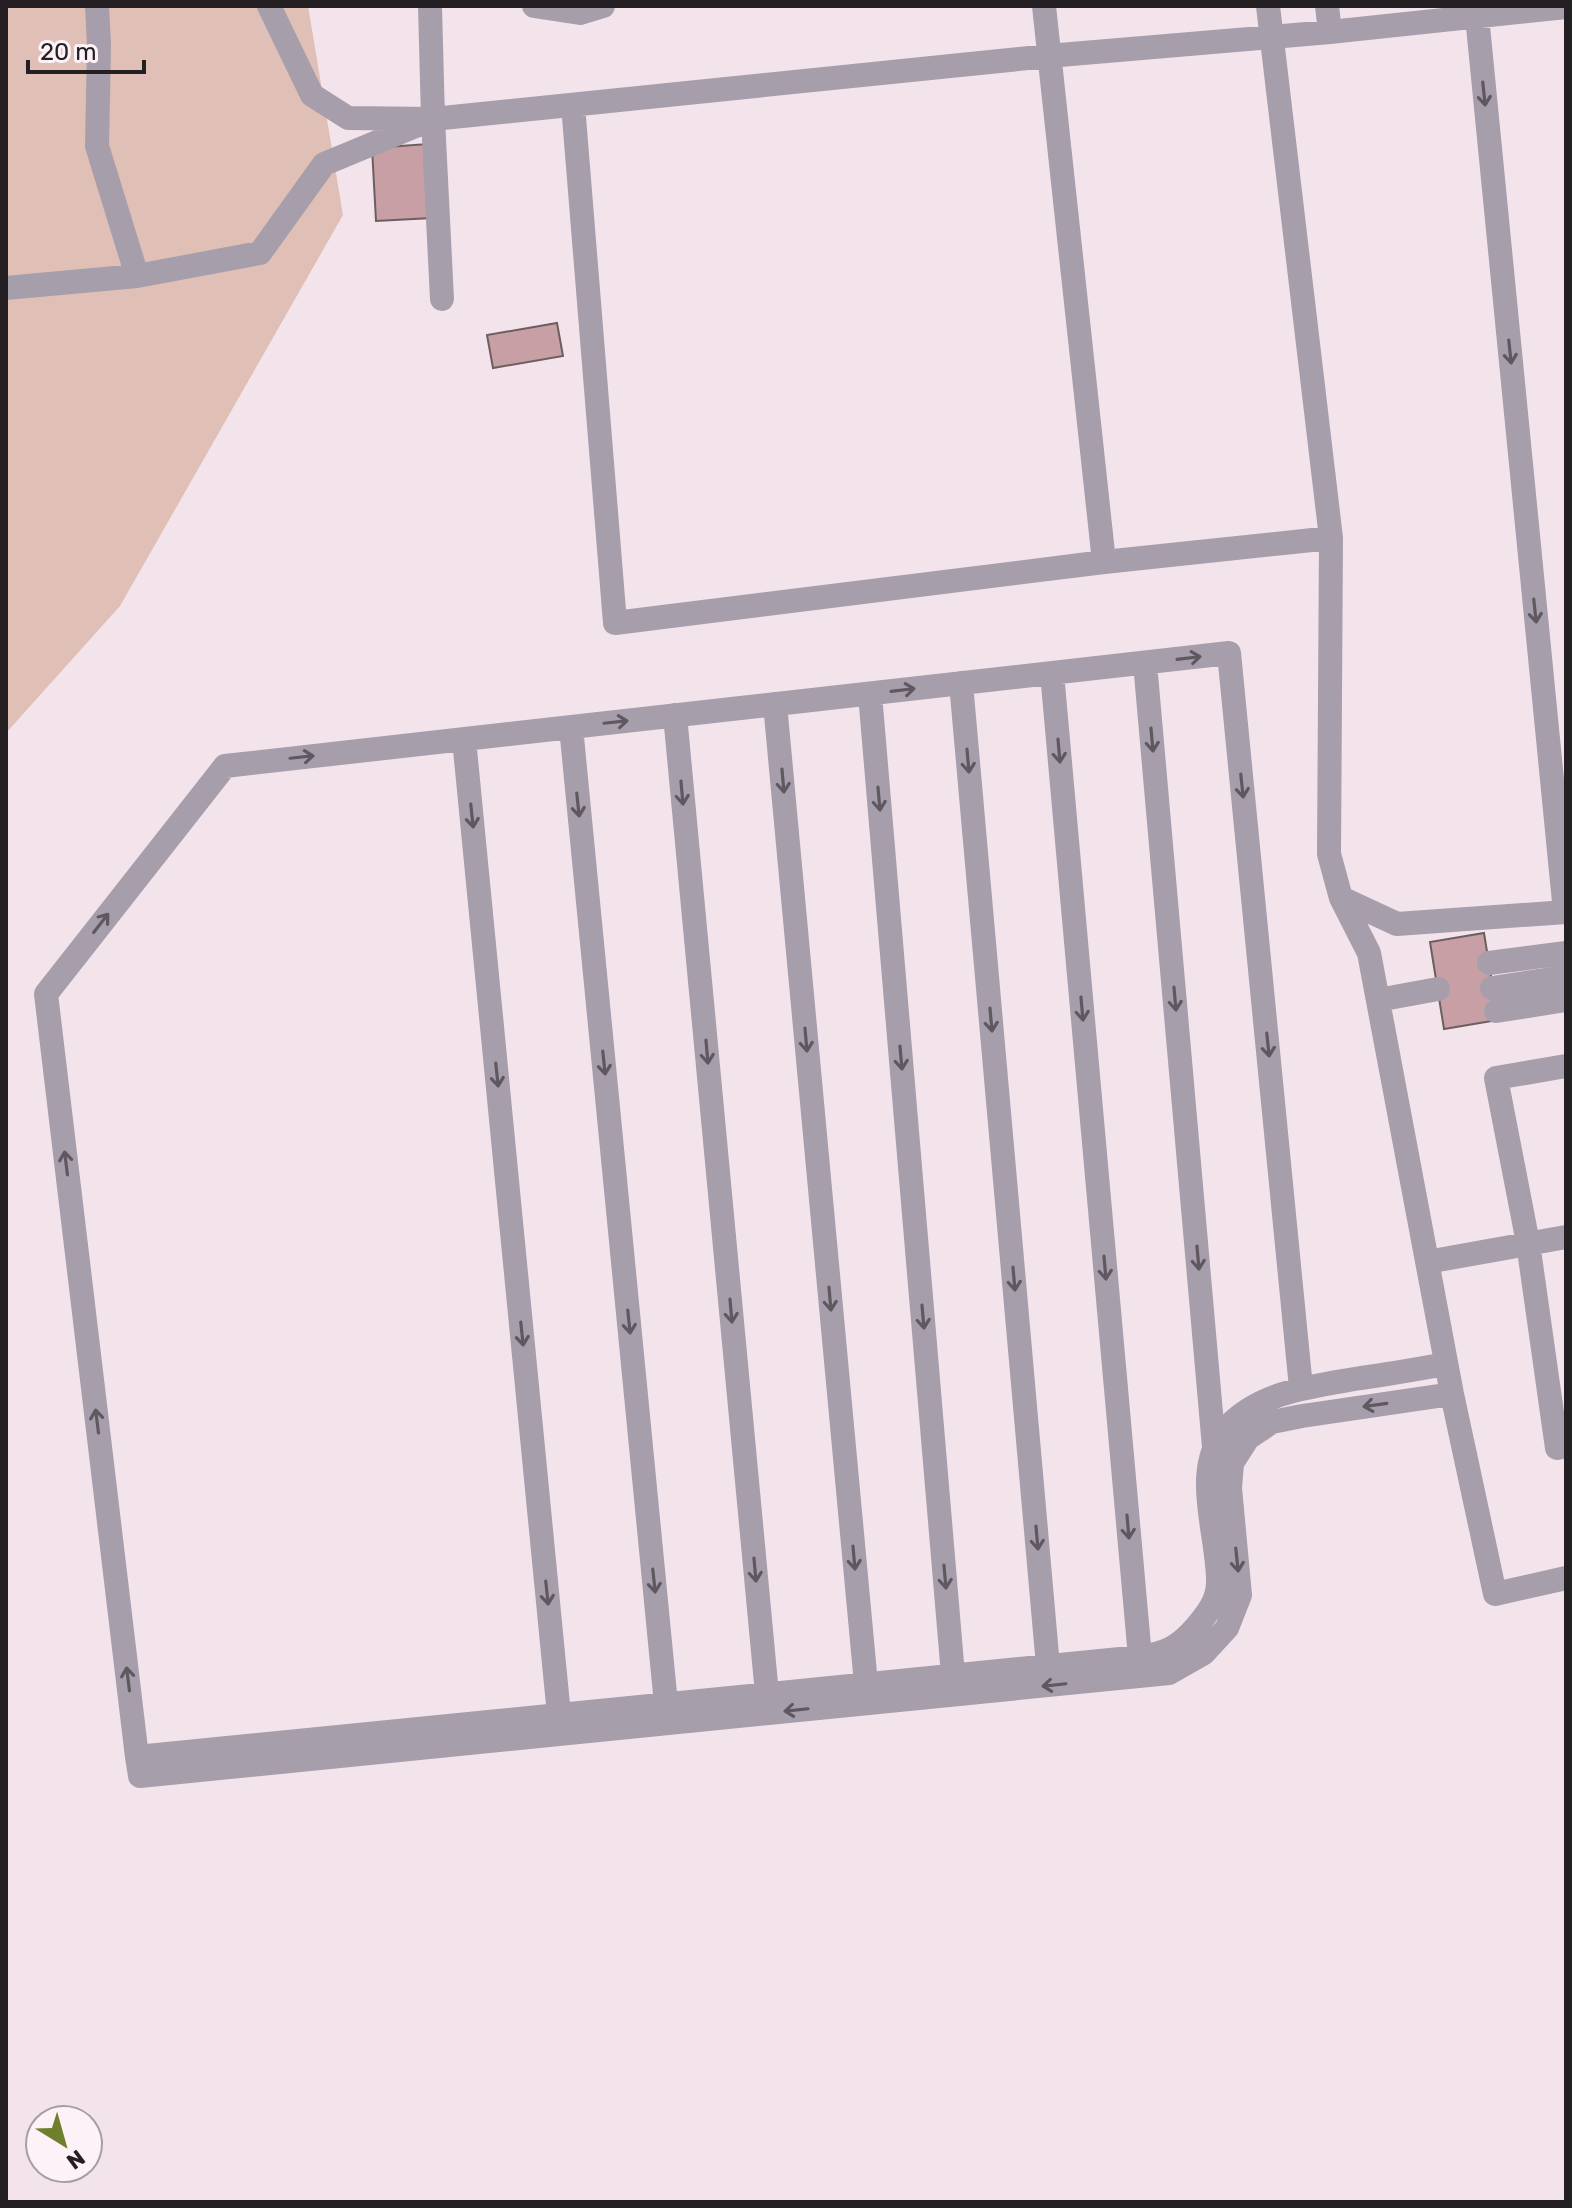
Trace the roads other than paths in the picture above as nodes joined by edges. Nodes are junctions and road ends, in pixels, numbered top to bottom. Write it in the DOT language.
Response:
graph roads {
  1 [pos="97,6"];
  2 [pos="269,6"];
  3 [pos="430,6"];
  4 [pos="534,6"];
  5 [pos="603,6"];
  6 [pos="1044,6"];
  7 [pos="1268,6"];
  8 [pos="1327,6"];
  9 [pos="1566,7"];
  10 [pos="1477,16"];
  11 [pos="1330,32"];
  12 [pos="1272,36"];
  13 [pos="1048,56"];
  14 [pos="573,105"];
  15 [pos="433,119"];
  16 [pos="137,276"];
  17 [pos="6,288"];
  18 [pos="442,299"];
  19 [pos="1331,538"];
  20 [pos="1104,562"];
  21 [pos="1145,663"];
  22 [pos="1052,673"];
  23 [pos="961,683"];
  24 [pos="870,694"];
  25 [pos="775,704"];
  26 [pos="675,715"];
  27 [pos="571,727"];
  28 [pos="464,739"];
  29 [pos="1341,898"];
  30 [pos="1565,912"];
  31 [pos="1397,924"];
  32 [pos="1369,953"];
  33 [pos="1566,953"];
  34 [pos="1489,963"];
  35 [pos="1566,977"];
  36 [pos="1438,989"];
  37 [pos="1378,1000"];
  38 [pos="1566,1000"];
  39 [pos="1566,1066"];
  40 [pos="1566,1237"];
  41 [pos="1528,1243"];
  42 [pos="1427,1262"];
  43 [pos="1446,1364"];
  44 [pos="1301,1388"];
  45 [pos="1452,1394"];
  46 [pos="1566,1446"];
  47 [pos="1214,1447"];
  48 [pos="1566,1578"];
  49 [pos="1140,1657"];
  50 [pos="1048,1666"];
  51 [pos="953,1675"];
  52 [pos="866,1684"];
  53 [pos="767,1694"];
  54 [pos="666,1704"];
  55 [pos="559,1715"];
  56 [pos="137,1757"];
  1 -- 16 [label="lane"];
  2 -- 15 [label="lane"];
  3 -- 15 [label="lane"];
  4 -- 5 [label="lane"];
  6 -- 13 [label="lane"];
  7 -- 12 [label="lane"];
  8 -- 11 [label="lane"];
  9 -- 10 [label="lane"];
  10 -- 11 [label="lane"];
  10 -- 30 [label="lane, one-way"];
  11 -- 12 [label="lane"];
  12 -- 13 [label="lane"];
  12 -- 19 [label="lane"];
  13 -- 14 [label="lane"];
  13 -- 20 [label="lane"];
  14 -- 15 [label="lane"];
  14 -- 20 [label="lane"];
  15 -- 16 [label="lane"];
  15 -- 18 [label="lane"];
  16 -- 17 [label="lane"];
  19 -- 20 [label="lane"];
  19 -- 29 [label="lane"];
  21 -- 22 [label="lane"];
  21 -- 44 [label="lane, one-way"];
  21 -- 47 [label="lane, one-way"];
  22 -- 23 [label="lane"];
  22 -- 49 [label="lane, one-way"];
  24 -- 23 [label="lane, one-way"];
  23 -- 50 [label="lane, one-way"];
  24 -- 25 [label="lane"];
  24 -- 51 [label="lane, one-way"];
  25 -- 26 [label="lane"];
  25 -- 52 [label="lane, one-way"];
  27 -- 26 [label="lane, one-way"];
  26 -- 53 [label="lane, one-way"];
  27 -- 28 [label="lane"];
  27 -- 54 [label="lane, one-way"];
  28 -- 55 [label="lane, one-way"];
  56 -- 28 [label="lane, one-way"];
  29 -- 31 [label="lane"];
  29 -- 32 [label="lane"];
  30 -- 31 [label="lane"];
  31 -- 32 [label="lane"];
  32 -- 37 [label="lane"];
  33 -- 34 [label="lane"];
  35 -- 38 [label="lane"];
  36 -- 37 [label="lane"];
  37 -- 42 [label="lane"];
  39 -- 41 [label="lane"];
  40 -- 41 [label="lane"];
  41 -- 42 [label="lane"];
  41 -- 46 [label="lane"];
  42 -- 43 [label="lane"];
  43 -- 44 [label="lane"];
  43 -- 45 [label="lane"];
  44 -- 47 [label="lane"];
  45 -- 48 [label="lane"];
  45 -- 56 [label="lane, one-way"];
  47 -- 49 [label="lane"];
  49 -- 50 [label="lane"];
  50 -- 51 [label="lane"];
  51 -- 52 [label="lane"];
  52 -- 53 [label="lane"];
  53 -- 54 [label="lane"];
  54 -- 55 [label="lane"];
  55 -- 56 [label="lane"];
}
